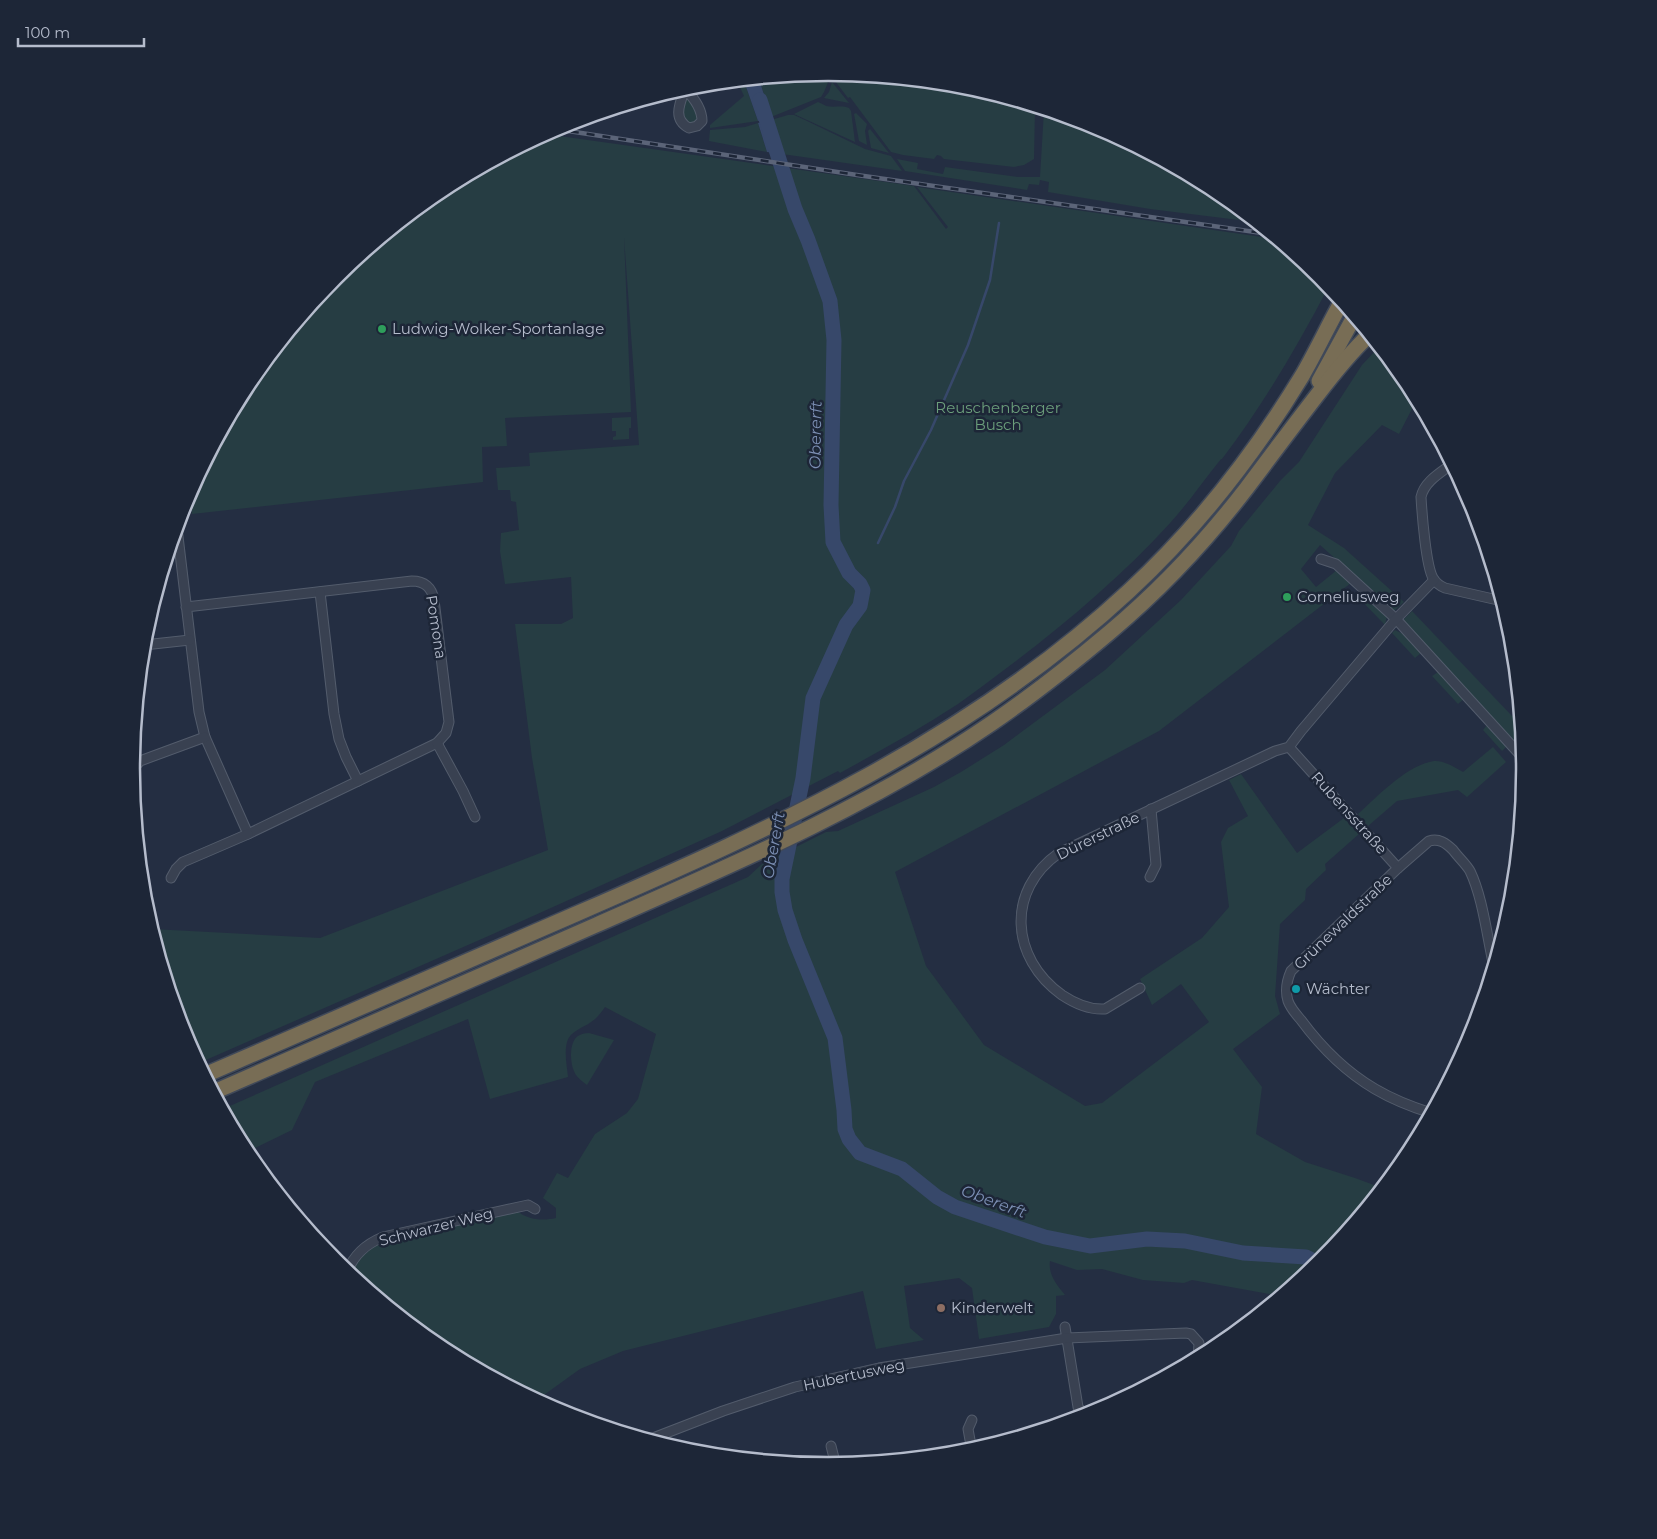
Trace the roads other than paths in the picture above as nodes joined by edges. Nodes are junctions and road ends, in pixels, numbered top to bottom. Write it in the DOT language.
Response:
graph roads {
  1 [pos="1338,308"];
  2 [pos="1351,322"];
  3 [pos="1365,339"];
  4 [pos="1284,438"];
  5 [pos="1447,468"];
  6 [pos="179,543"];
  7 [pos="1321,559"];
  8 [pos="1434,580"];
  9 [pos="320,592"];
  10 [pos="1495,600"];
  11 [pos="186,606"];
  12 [pos="1396,619"];
  13 [pos="190,640"];
  14 [pos="151,645"];
  15 [pos="205,737"];
  16 [pos="437,743"];
  17 [pos="1289,747"];
  18 [pos="1516,750"];
  19 [pos="140,761"];
  20 [pos="358,781"];
  21 [pos="1151,810"];
  22 [pos="475,817"];
  23 [pos="248,834"];
  24 [pos="1398,868"];
  25 [pos="1150,877"];
  26 [pos="171,878"];
  27 [pos="1491,954"];
  28 [pos="1140,988"];
  29 [pos="210,1073"];
  30 [pos="219,1090"];
  31 [pos="1426,1111"];
  32 [pos="535,1209"];
  33 [pos="350,1264"];
  34 [pos="1065,1327"];
  35 [pos="1067,1338"];
  36 [pos="1199,1350"];
  37 [pos="1080,1410"];
  38 [pos="972,1420"];
  39 [pos="658,1436"];
  40 [pos="971,1443"];
  41 [pos="831,1446"];
  42 [pos="834,1458"];
  1 -- 29 [label="highway"];
  2 -- 4 [label="highway"];
  3 -- 4 [label="highway"];
  4 -- 30 [label="highway"];
  5 -- 8 [label="street"];
  6 -- 11 [label="street"];
  7 -- 12 [label="street"];
  8 -- 10 [label="street"];
  8 -- 12 [label="street"];
  9 -- 11 [label="street, Pomona"];
  9 -- 16 [label="street, Pomona"];
  9 -- 20 [label="street"];
  11 -- 13 [label="street"];
  12 -- 17 [label="street"];
  12 -- 18 [label="street"];
  13 -- 14 [label="street"];
  13 -- 15 [label="street"];
  15 -- 19 [label="street"];
  15 -- 23 [label="street"];
  16 -- 20 [label="street"];
  16 -- 22 [label="street"];
  17 -- 21 [label="street, Dürerstraße"];
  17 -- 24 [label="street, Rubensstraße"];
  20 -- 23 [label="street"];
  21 -- 25 [label="street, Dürerstraße"];
  21 -- 28 [label="street, Dürerstraße"];
  23 -- 26 [label="street"];
  24 -- 27 [label="street, Rubensstraße"];
  24 -- 31 [label="street, Grünewaldstraße"];
  32 -- 33 [label="street, Schwarzer Weg"];
  34 -- 35 [label="street"];
  35 -- 36 [label="street, Hubertusweg"];
  35 -- 37 [label="street"];
  35 -- 39 [label="street, Hubertusweg"];
  38 -- 40 [label="street"];
  41 -- 42 [label="street"];
}
